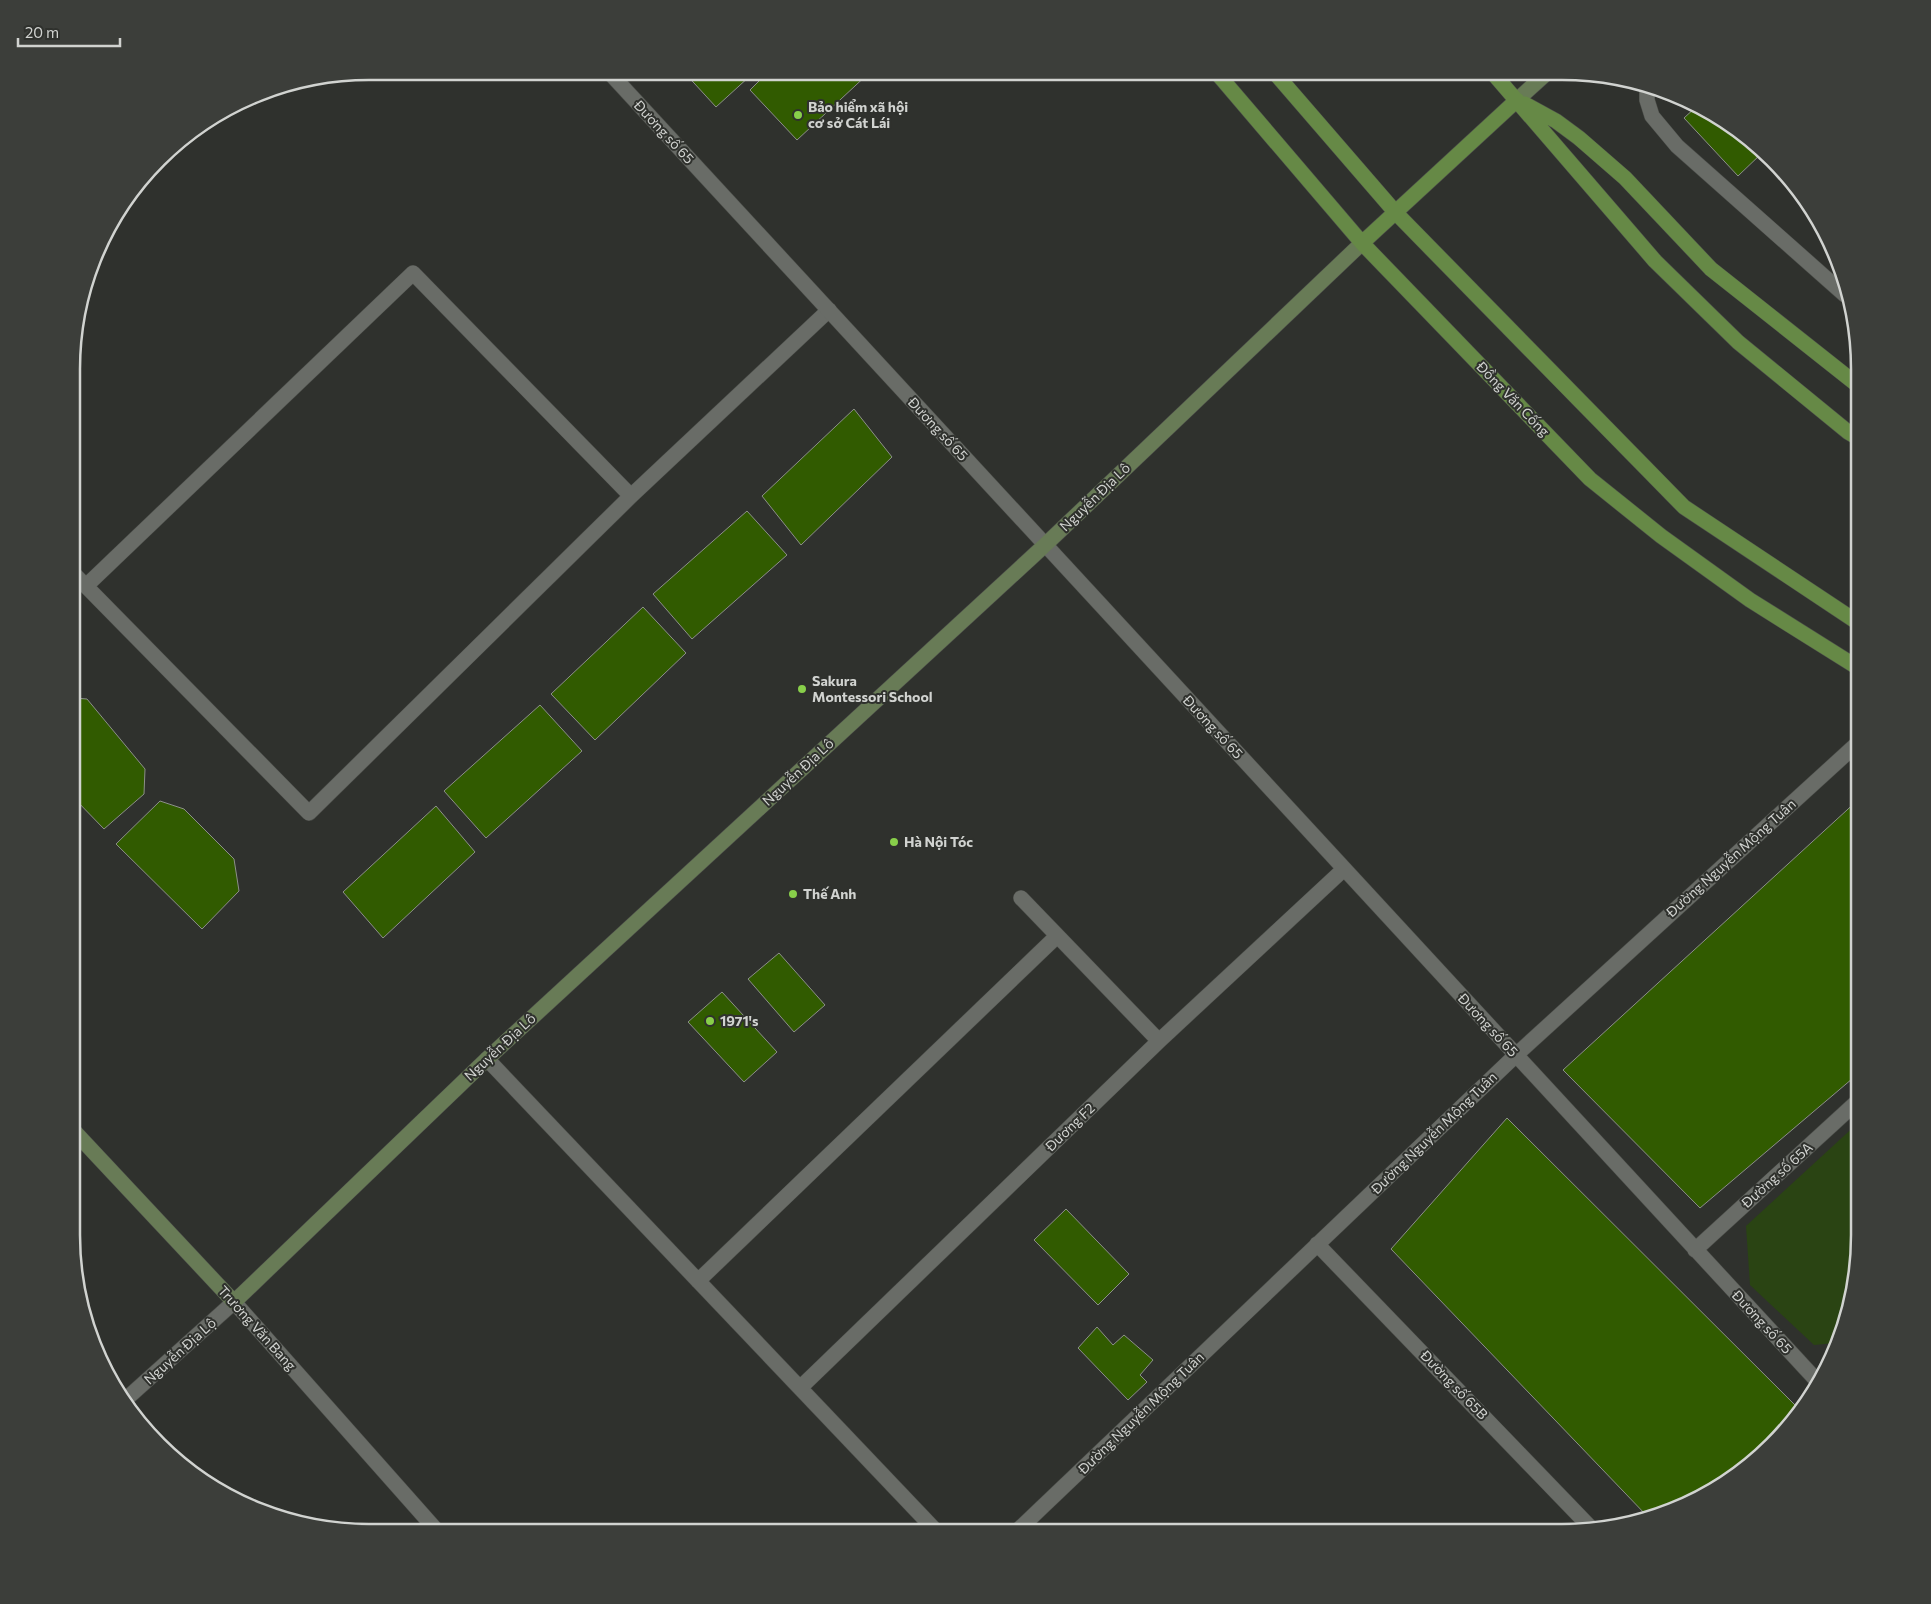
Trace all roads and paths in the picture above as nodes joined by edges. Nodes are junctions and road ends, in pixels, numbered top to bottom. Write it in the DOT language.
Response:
graph roads {
  1 [pos="616,80"];
  2 [pos="1223,80"];
  3 [pos="1281,80"];
  4 [pos="1499,80"];
  5 [pos="1539,80"];
  6 [pos="1647,93"];
  7 [pos="1517,100"];
  8 [pos="1396,212"];
  9 [pos="1362,243"];
  10 [pos="1840,291"];
  11 [pos="828,310"];
  12 [pos="1851,380"];
  13 [pos="1851,434"];
  14 [pos="631,496"];
  15 [pos="1045,545"];
  16 [pos="80,580"];
  17 [pos="86,586"];
  18 [pos="1851,618"];
  19 [pos="1851,663"];
  20 [pos="1851,750"];
  21 [pos="1344,869"];
  22 [pos="1021,898"];
  23 [pos="1057,936"];
  24 [pos="1159,1041"];
  25 [pos="1516,1055"];
  26 [pos="487,1059"];
  27 [pos="1851,1107"];
  28 [pos="80,1138"];
  29 [pos="1317,1244"];
  30 [pos="1695,1250"];
  31 [pos="698,1281"];
  32 [pos="234,1302"];
  33 [pos="1813,1377"];
  34 [pos="800,1388"];
  35 [pos="129,1396"];
  36 [pos="1586,1523"];
  37 [pos="431,1524"];
  38 [pos="929,1524"];
  39 [pos="1024,1524"];
  1 -- 11 [label="street, Đương số 65"];
  2 -- 9 [label="main road, Đồng Văn Cống"];
  3 -- 8 [label="main road"];
  4 -- 7 [label="main road"];
  5 -- 7 [label="street"];
  6 -- 10 [label="street"];
  7 -- 8 [label="main road"];
  7 -- 12 [label="main road"];
  7 -- 13 [label="main road"];
  8 -- 9 [label="main road"];
  8 -- 18 [label="main road"];
  9 -- 15 [label="street, Nguyễn Địa Lô"];
  9 -- 19 [label="main road, Đồng Văn Cống"];
  11 -- 14 [label="street"];
  11 -- 15 [label="street, Đương số 65"];
  14 -- 17 [label="street"];
  14 -- 17 [label="street"];
  15 -- 21 [label="street, Đương số 65"];
  15 -- 26 [label="street, Nguyễn Địa Lô"];
  16 -- 17 [label="street"];
  20 -- 25 [label="street, Đường Nguyễn Mộng Tuân"];
  21 -- 24 [label="street, Đương F2"];
  21 -- 25 [label="street, Đương số 65"];
  22 -- 23 [label="street"];
  23 -- 24 [label="street"];
  23 -- 31 [label="street"];
  24 -- 34 [label="street, Đương F2"];
  25 -- 29 [label="street, Đường Nguyễn Mộng Tuân"];
  25 -- 30 [label="street, Đương số 65"];
  26 -- 31 [label="street"];
  26 -- 32 [label="street, Nguyễn Địa Lô"];
  27 -- 30 [label="street, Đường số 65A"];
  28 -- 32 [label="street, Trương Văn Bang"];
  29 -- 36 [label="street, Đường số 65B"];
  29 -- 39 [label="street, Đường Nguyễn Mộng Tuân"];
  30 -- 33 [label="street, Đương số 65"];
  31 -- 34 [label="street"];
  32 -- 35 [label="street, Nguyễn Địa Lộ"];
  32 -- 37 [label="street, Trương Văn Bang"];
  34 -- 38 [label="street"];
}
